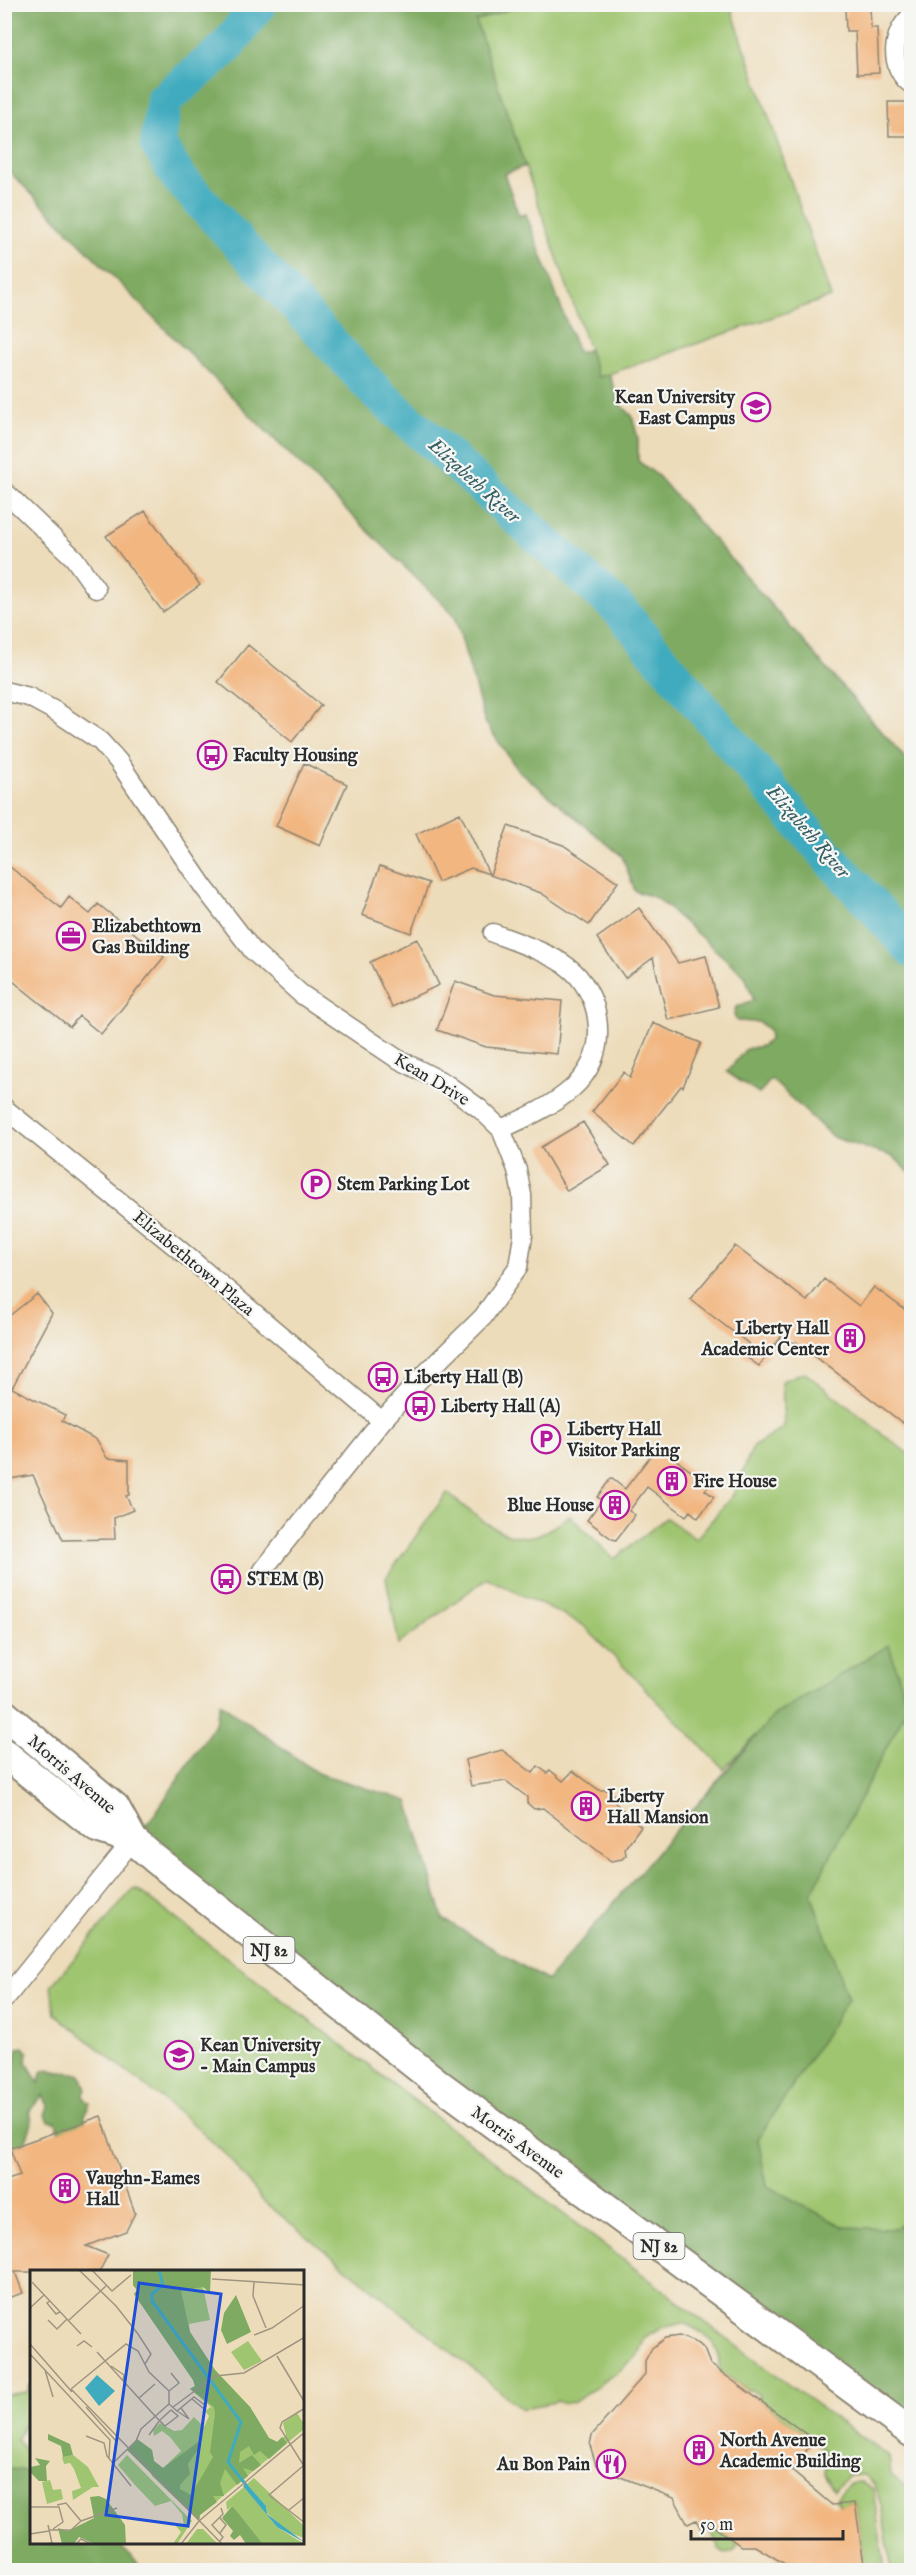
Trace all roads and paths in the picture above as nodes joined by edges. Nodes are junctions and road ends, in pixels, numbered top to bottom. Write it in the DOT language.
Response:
graph roads {
  1 [pos="912,15"];
  2 [pos="912,85"];
  3 [pos="4,491"];
  4 [pos="96,589"];
  5 [pos="4,691"];
  6 [pos="493,933"];
  7 [pos="4,1108"];
  8 [pos="501,1129"];
  9 [pos="382,1421"];
  10 [pos="263,1570"];
  11 [pos="4,1714"];
  12 [pos="4,1753"];
  13 [pos="133,1840"];
  14 [pos="4,2000"];
  15 [pos="912,2433"];
  1 -- 2 [label="street"];
  3 -- 4 [label="street"];
  5 -- 8 [label="street, Kean Drive"];
  6 -- 8 [label="street"];
  7 -- 9 [label="street, Elizabethtown Plaza"];
  8 -- 9 [label="street, Kean Drive"];
  9 -- 10 [label="street, Kean Drive"];
  11 -- 13 [label="main road, Morris Avenue / NJ 82"];
  12 -- 13 [label="main road, Morris Avenue / NJ 82"];
  13 -- 14 [label="street"];
  13 -- 15 [label="main road, Morris Avenue / NJ 82"];
}
